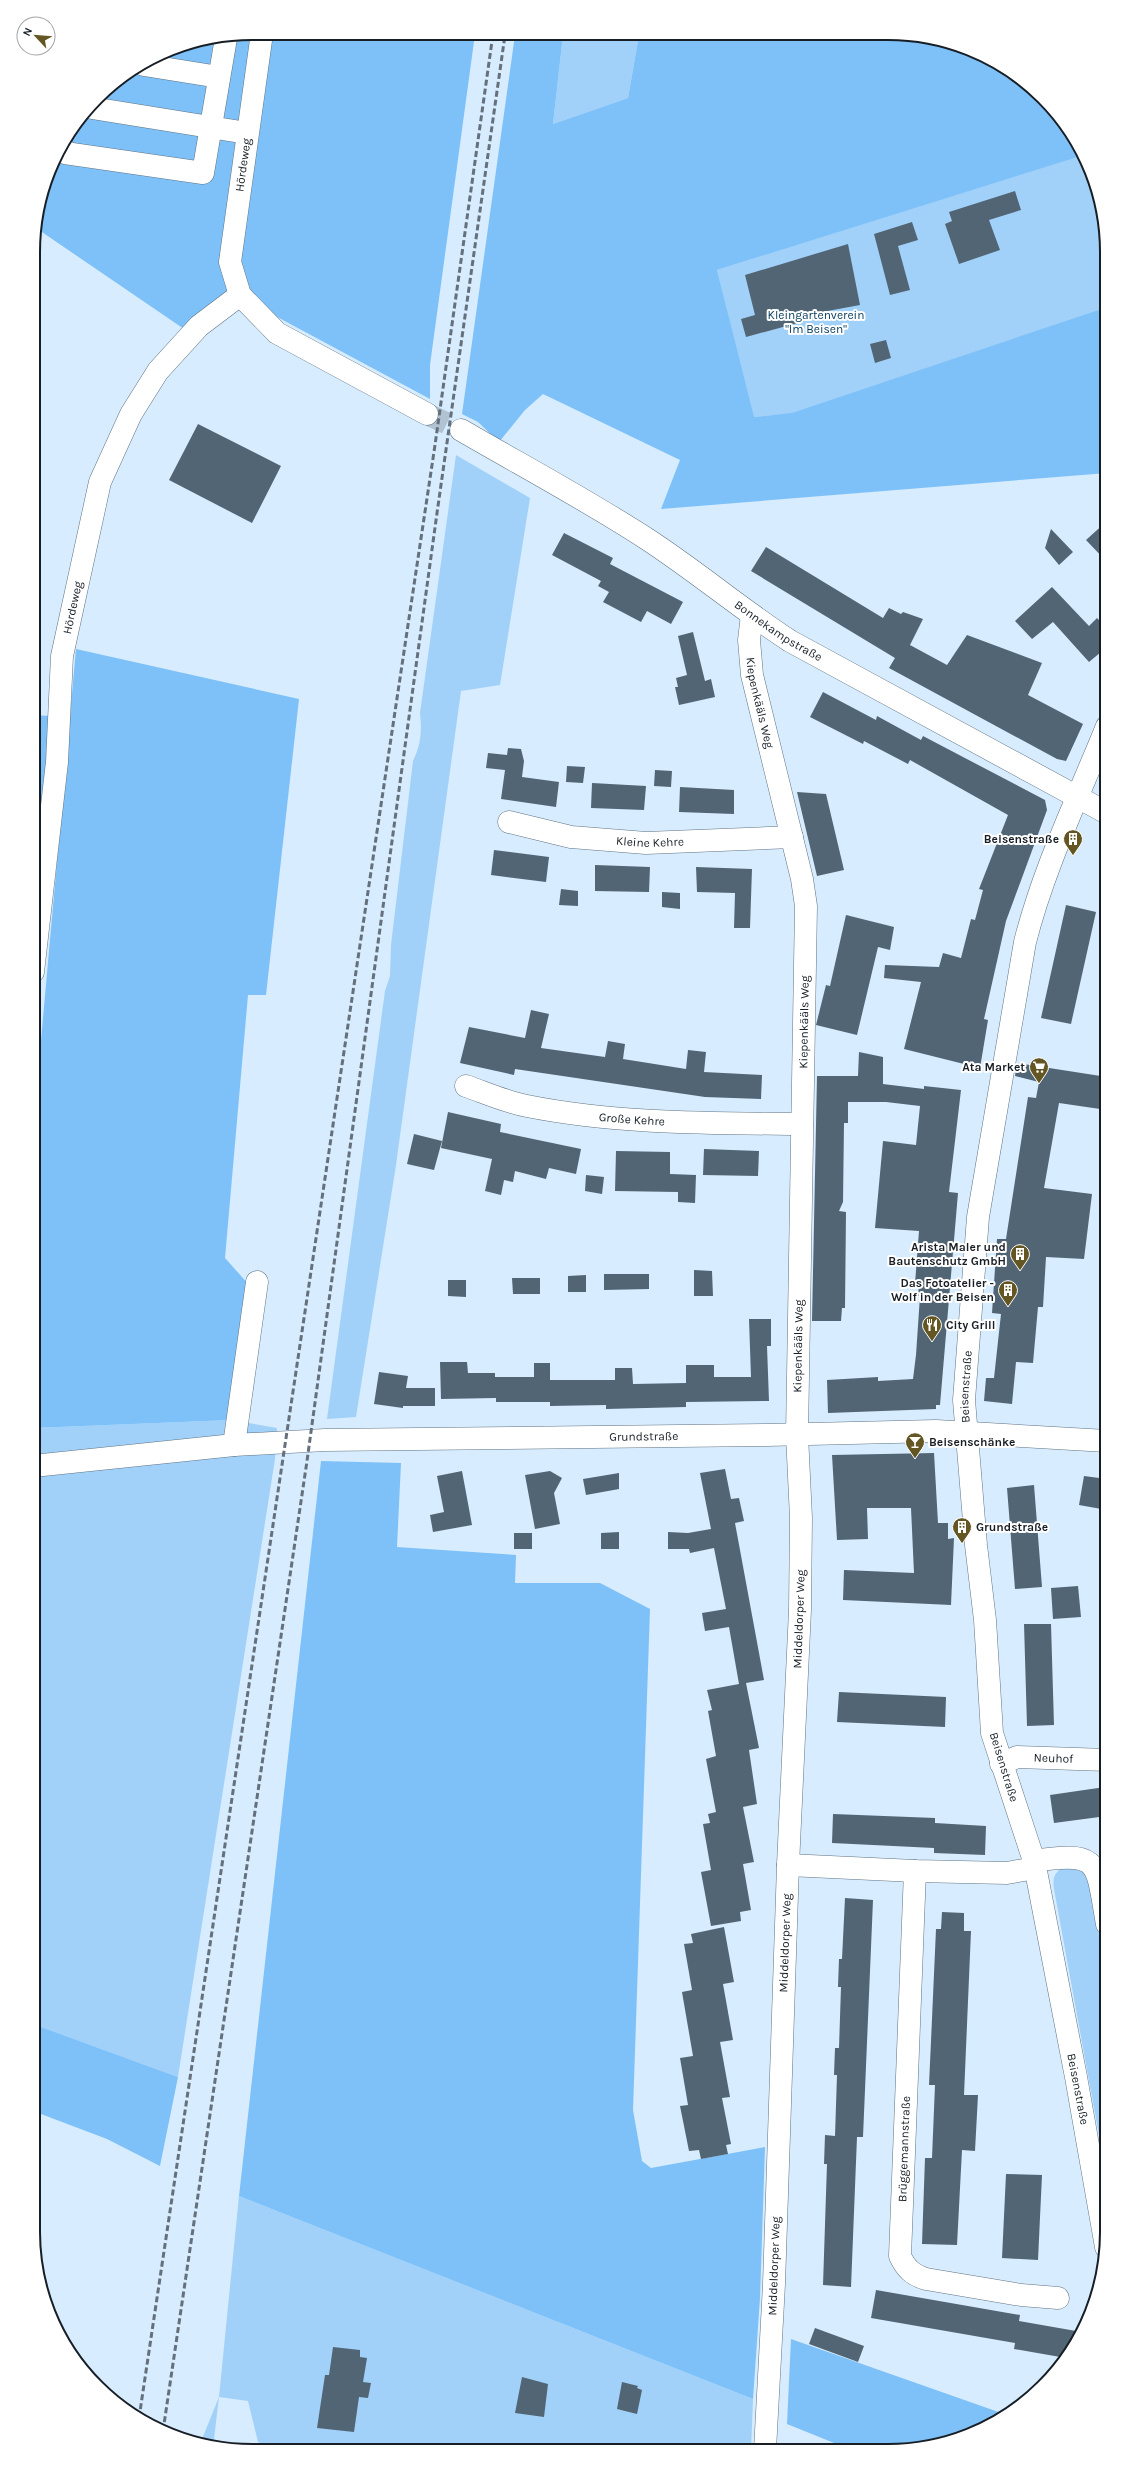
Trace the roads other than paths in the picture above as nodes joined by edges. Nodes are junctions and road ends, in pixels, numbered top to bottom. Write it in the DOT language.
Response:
graph roads {
  1 [pos="261,40"];
  2 [pos="225,42"];
  3 [pos="150,66"];
  4 [pos="219,78"];
  5 [pos="96,109"];
  6 [pos="212,126"];
  7 [pos="247,133"];
  8 [pos="65,152"];
  9 [pos="240,295"];
  10 [pos="427,414"];
  11 [pos="461,430"];
  12 [pos="752,615"];
  13 [pos="1100,743"];
  14 [pos="1077,798"];
  15 [pos="1100,810"];
  16 [pos="509,822"];
  17 [pos="792,837"];
  18 [pos="40,911"];
  19 [pos="466,1086"];
  20 [pos="802,1124"];
  21 [pos="257,1282"];
  22 [pos="968,1433"];
  23 [pos="797,1435"];
  24 [pos="1100,1441"];
  25 [pos="234,1445"];
  26 [pos="40,1465"];
  27 [pos="1100,1760"];
  28 [pos="1002,1764"];
  29 [pos="788,1865"];
  30 [pos="1034,1865"];
  31 [pos="915,1871"];
  32 [pos="1100,1886"];
  33 [pos="1100,2213"];
  34 [pos="1058,2298"];
  35 [pos="765,2444"];
  1 -- 7 [label="street, Hördeweg"];
  2 -- 4 [label="street"];
  3 -- 4 [label="street"];
  4 -- 6 [label="street"];
  5 -- 6 [label="street"];
  6 -- 7 [label="street"];
  6 -- 8 [label="street"];
  7 -- 9 [label="street, Hördeweg"];
  9 -- 10 [label="street, Hördeweg"];
  9 -- 18 [label="street, Hördeweg"];
  11 -- 12 [label="street, Bonnekampstraße"];
  12 -- 14 [label="street, Bonnekampstraße"];
  12 -- 17 [label="street, Kiepenkääls Weg"];
  13 -- 14 [label="street, Beisenstraße"];
  14 -- 15 [label="street, Bonnekampstraße"];
  14 -- 22 [label="street, Beisenstraße"];
  16 -- 17 [label="street, Kleine Kehre"];
  17 -- 20 [label="street, Kiepenkääls Weg"];
  19 -- 20 [label="street, Große Kehre"];
  20 -- 23 [label="street, Kiepenkääls Weg"];
  21 -- 25 [label="street"];
  22 -- 23 [label="street, Grundstraße"];
  22 -- 24 [label="street, Grundstraße"];
  22 -- 28 [label="street, Beisenstraße"];
  23 -- 25 [label="street, Grundstraße"];
  23 -- 29 [label="street, Middeldorper Weg"];
  25 -- 26 [label="street, Grundstraße"];
  27 -- 28 [label="street, Neuhof"];
  28 -- 30 [label="street, Beisenstraße"];
  29 -- 31 [label="street"];
  29 -- 35 [label="street, Middeldorper Weg"];
  30 -- 31 [label="street"];
  30 -- 32 [label="street"];
  30 -- 33 [label="street, Beisenstraße"];
  31 -- 34 [label="street, Brüggemannstraße"];
}
